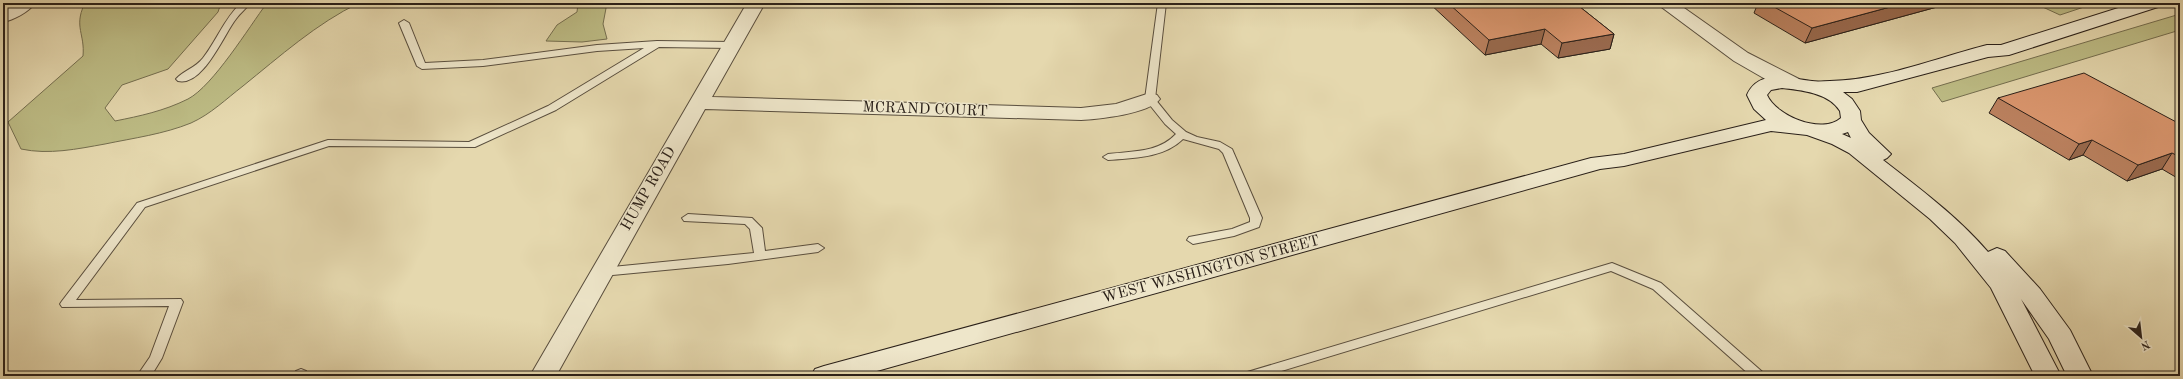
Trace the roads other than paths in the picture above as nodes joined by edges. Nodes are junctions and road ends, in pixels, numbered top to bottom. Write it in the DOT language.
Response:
graph roads {
  1 [pos="26,3"];
  2 [pos="246,3"];
  3 [pos="756,3"];
  4 [pos="1162,3"];
  5 [pos="1656,3"];
  6 [pos="1665,3"];
  7 [pos="2152,3"];
  8 [pos="3,17"];
  9 [pos="404,23"];
  10 [pos="657,44"];
  11 [pos="731,45"];
  12 [pos="2002,51"];
  13 [pos="181,79"];
  14 [pos="1792,83"];
  15 [pos="1813,87"];
  16 [pos="1758,97"];
  17 [pos="1150,99"];
  18 [pos="698,103"];
  19 [pos="1851,117"];
  20 [pos="1802,128"];
  21 [pos="1182,134"];
  22 [pos="1108,157"];
  23 [pos="1599,163"];
  24 [pos="688,218"];
  25 [pos="1193,240"];
  26 [pos="818,248"];
  27 [pos="760,256"];
  28 [pos="602,272"];
  29 [pos="144,376"];
  30 [pos="543,376"];
  31 [pos="824,376"];
  32 [pos="1249,376"];
  33 [pos="1760,376"];
  34 [pos="2048,376"];
  35 [pos="2080,376"];
  1 -- 8 [label="street"];
  2 -- 13 [label="lane"];
  3 -- 11 [label="street, HUMP ROAD"];
  4 -- 17 [label="lane"];
  5 -- 16 [label="street"];
  6 -- 14 [label="street"];
  7 -- 12 [label="street"];
  9 -- 10 [label="lane"];
  10 -- 11 [label="lane"];
  10 -- 29 [label="lane"];
  11 -- 18 [label="street, HUMP ROAD"];
  12 -- 15 [label="street"];
  12 -- 19 [label="street"];
  14 -- 15 [label="street"];
  14 -- 16 [label="street"];
  15 -- 19 [label="street"];
  16 -- 20 [label="street"];
  16 -- 23 [label="street, WEST WASHINGTON STREET"];
  17 -- 18 [label="street, MCRAND COURT"];
  17 -- 21 [label="lane"];
  18 -- 28 [label="street, HUMP ROAD"];
  19 -- 20 [label="street"];
  19 -- 35 [label="street"];
  20 -- 23 [label="street, WEST WASHINGTON STREET"];
  20 -- 34 [label="street"];
  21 -- 22 [label="lane"];
  21 -- 25 [label="lane"];
  23 -- 31 [label="street, WEST WASHINGTON STREET"];
  24 -- 27 [label="lane"];
  26 -- 27 [label="lane"];
  27 -- 28 [label="lane"];
  28 -- 30 [label="street, HUMP ROAD"];
  32 -- 33 [label="lane"];
}
